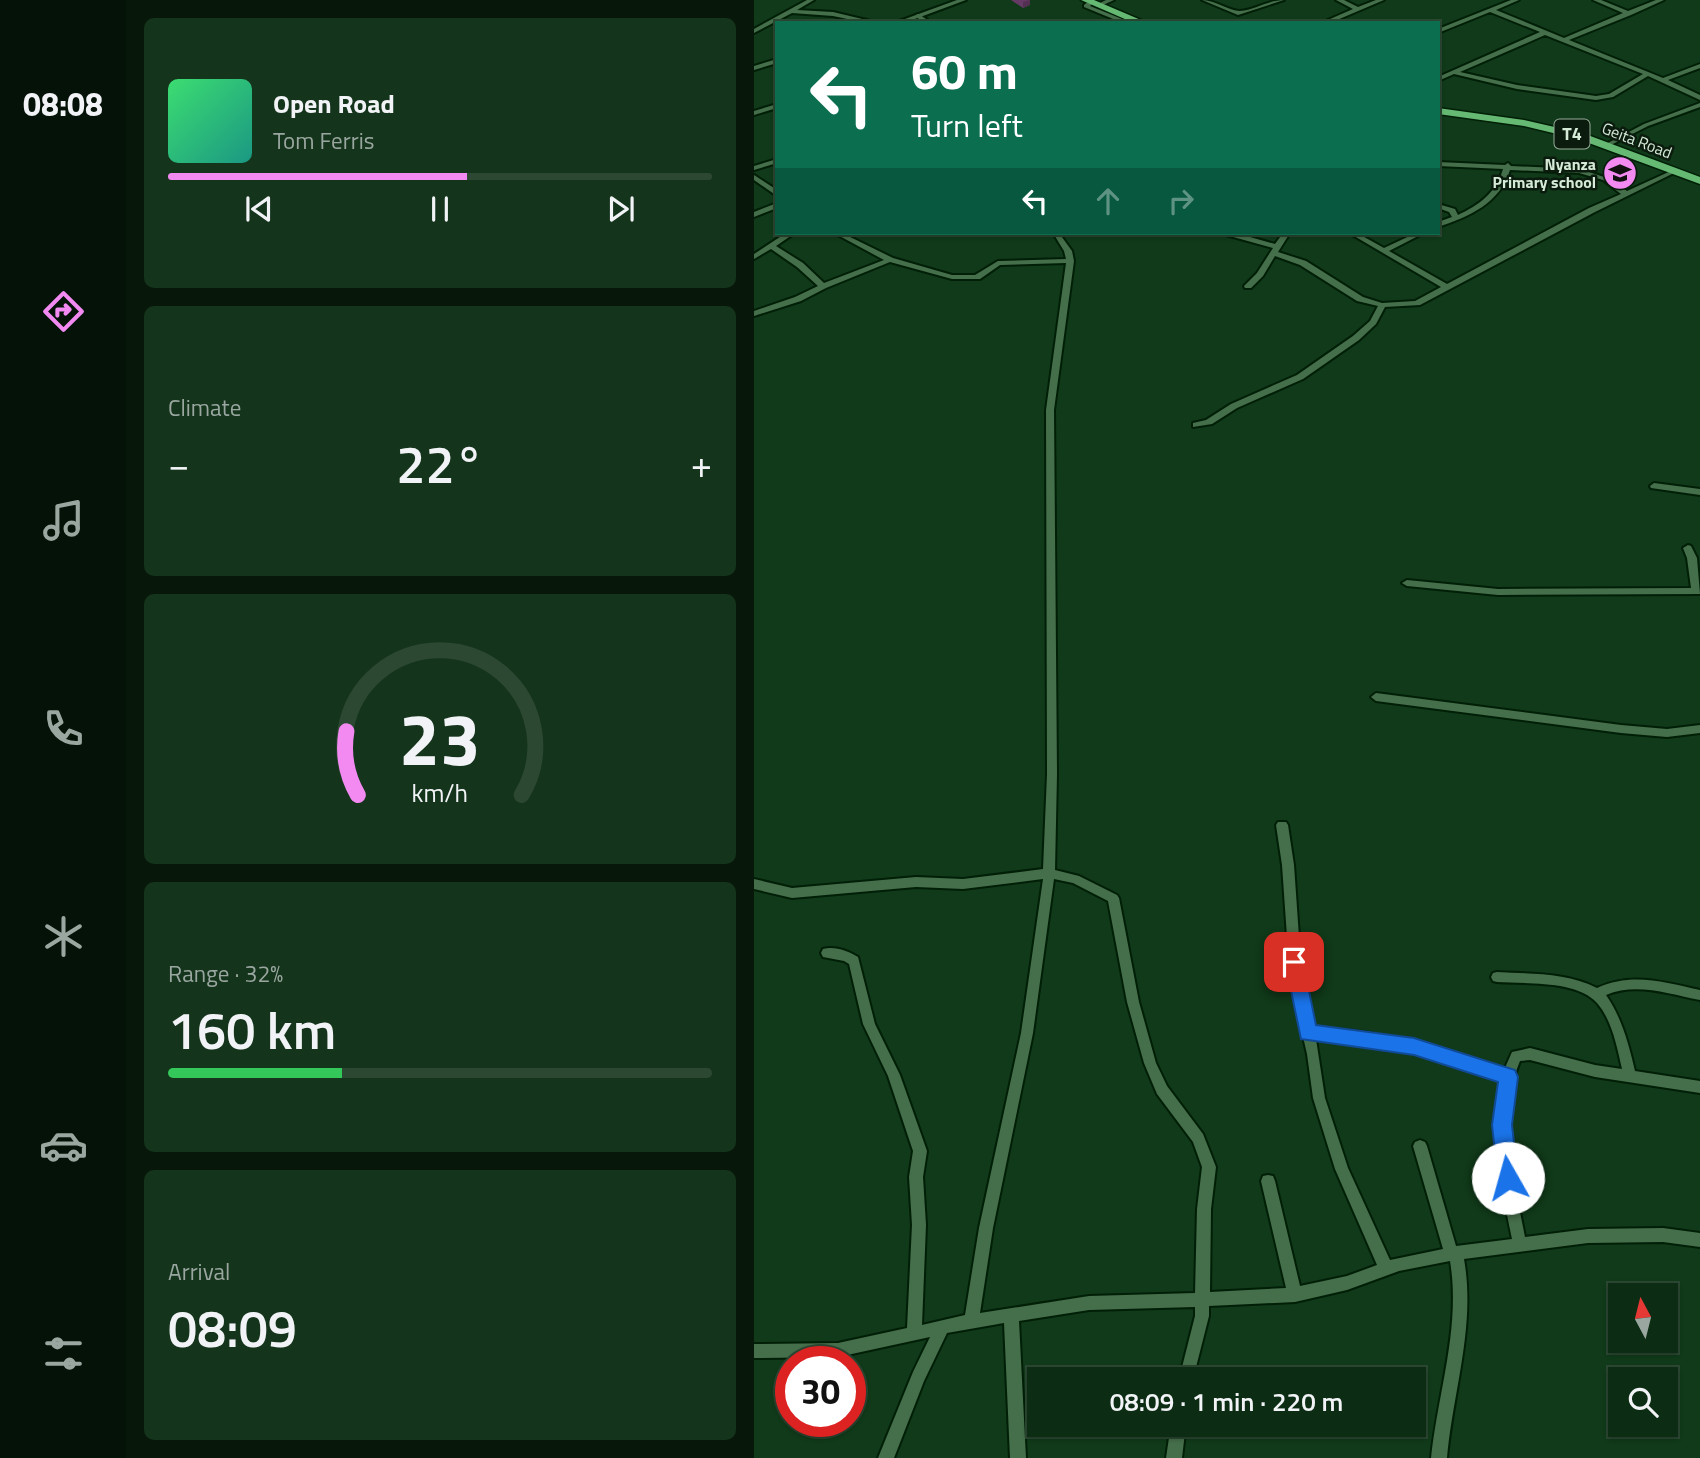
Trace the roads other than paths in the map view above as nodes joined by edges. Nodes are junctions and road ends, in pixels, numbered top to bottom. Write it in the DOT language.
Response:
graph roads {
  1 [pos="811,0"];
  2 [pos="963,0"];
  3 [pos="1110,0"];
  4 [pos="1206,0"];
  5 [pos="1257,0"];
  6 [pos="1281,0"];
  7 [pos="1339,0"];
  8 [pos="1381,0"];
  9 [pos="1516,0"];
  10 [pos="1596,0"];
  11 [pos="1660,0"];
  12 [pos="1092,2"];
  13 [pos="1267,4"];
  14 [pos="1358,9"];
  15 [pos="1490,10"];
  16 [pos="790,11"];
  17 [pos="1629,14"];
  18 [pos="918,16"];
  19 [pos="866,21"];
  20 [pos="904,21"];
  21 [pos="926,21"];
  22 [pos="1124,21"];
  23 [pos="1138,21"];
  24 [pos="1329,21"];
  25 [pos="754,30"];
  26 [pos="1440,30"];
  27 [pos="1544,33"];
  28 [pos="1563,40"];
  29 [pos="775,62"];
  30 [pos="1700,66"];
  31 [pos="754,68"];
  32 [pos="1453,72"];
  33 [pos="1647,74"];
  34 [pos="1440,78"];
  35 [pos="1663,80"];
  36 [pos="1700,98"];
  37 [pos="1700,105"];
  38 [pos="775,107"];
  39 [pos="1440,111"];
  40 [pos="754,113"];
  41 [pos="1607,145"];
  42 [pos="775,162"];
  43 [pos="1440,164"];
  44 [pos="1508,166"];
  45 [pos="754,168"];
  46 [pos="1675,171"];
  47 [pos="754,177"];
  48 [pos="1700,181"];
  49 [pos="775,193"];
  50 [pos="1626,194"];
  51 [pos="775,206"];
  52 [pos="1440,207"];
  53 [pos="754,215"];
  54 [pos="1455,216"];
  55 [pos="1440,224"];
  56 [pos="788,235"];
  57 [pos="841,235"];
  58 [pos="1057,235"];
  59 [pos="1235,235"];
  60 [pos="1286,235"];
  61 [pos="1355,235"];
  62 [pos="1417,235"];
  63 [pos="772,247"];
  64 [pos="1275,249"];
  65 [pos="1383,251"];
  66 [pos="754,257"];
  67 [pos="890,260"];
  68 [pos="1070,261"];
  69 [pos="822,286"];
  70 [pos="1248,286"];
  71 [pos="1445,286"];
  72 [pos="1382,305"];
  73 [pos="754,314"];
  74 [pos="1196,425"];
  75 [pos="1654,486"];
  76 [pos="1700,492"];
  77 [pos="1688,548"];
  78 [pos="1407,583"];
  79 [pos="1698,591"];
  80 [pos="1376,697"];
  81 [pos="1700,729"];
  82 [pos="1282,825"];
  83 [pos="1049,868"];
  84 [pos="754,884"];
  85 [pos="827,953"];
  86 [pos="1497,977"];
  87 [pos="1596,993"];
  88 [pos="1700,995"];
  89 [pos="1308,1033"];
  90 [pos="1630,1076"];
  91 [pos="1508,1077"];
  92 [pos="1700,1087"];
  93 [pos="1420,1146"];
  94 [pos="1268,1181"];
  95 [pos="1700,1240"];
  96 [pos="1520,1246"];
  97 [pos="1453,1253"];
  98 [pos="1386,1268"];
  99 [pos="1295,1295"];
  100 [pos="1204,1301"];
  101 [pos="1011,1314"];
  102 [pos="971,1321"];
  103 [pos="942,1328"];
  104 [pos="914,1334"];
  105 [pos="754,1351"];
  106 [pos="1189,1367"];
  107 [pos="1177,1437"];
  108 [pos="886,1458"];
  109 [pos="1018,1458"];
  110 [pos="1174,1458"];
  111 [pos="1439,1458"];
  1 -- 16 [label="street"];
  2 -- 18 [label="street"];
  3 -- 12 [label="street"];
  4 -- 13 [label="street"];
  5 -- 13 [label="street"];
  6 -- 13 [label="street"];
  7 -- 14 [label="street"];
  8 -- 14 [label="street"];
  9 -- 15 [label="street"];
  10 -- 17 [label="street"];
  11 -- 17 [label="street"];
  12 -- 22 [label="street"];
  12 -- 23 [label="highway"];
  14 -- 24 [label="street"];
  15 -- 26 [label="street"];
  15 -- 27 [label="street"];
  16 -- 19 [label="street"];
  16 -- 25 [label="street"];
  17 -- 28 [label="street"];
  18 -- 20 [label="street"];
  18 -- 21 [label="street"];
  27 -- 28 [label="street"];
  27 -- 32 [label="street"];
  28 -- 33 [label="street"];
  29 -- 31 [label="street"];
  30 -- 35 [label="street"];
  32 -- 33 [label="street"];
  32 -- 34 [label="street"];
  33 -- 35 [label="street"];
  35 -- 36 [label="street"];
  37 -- 41 [label="street"];
  38 -- 40 [label="street"];
  39 -- 41 [label="highway, Geita Road / T4"];
  41 -- 46 [label="highway, Geita Road / T4"];
  42 -- 45 [label="street"];
  43 -- 44 [label="street"];
  44 -- 50 [label="street"];
  44 -- 54 [label="street"];
  46 -- 48 [label="highway, Geita Road / T4"];
  46 -- 50 [label="street"];
  47 -- 49 [label="street"];
  50 -- 71 [label="street"];
  51 -- 53 [label="street"];
  52 -- 54 [label="street"];
  54 -- 55 [label="street"];
  56 -- 63 [label="street"];
  57 -- 67 [label="street"];
  58 -- 68 [label="street"];
  59 -- 64 [label="street"];
  60 -- 64 [label="street"];
  61 -- 65 [label="street"];
  62 -- 65 [label="street"];
  63 -- 66 [label="street"];
  63 -- 69 [label="street"];
  64 -- 70 [label="street"];
  64 -- 72 [label="street"];
  65 -- 71 [label="street"];
  67 -- 68 [label="street"];
  67 -- 69 [label="street"];
  68 -- 83 [label="street"];
  69 -- 73 [label="street"];
  71 -- 72 [label="street"];
  72 -- 74 [label="street"];
  75 -- 76 [label="street"];
  77 -- 79 [label="street"];
  78 -- 79 [label="street"];
  80 -- 81 [label="street"];
  82 -- 89 [label="street"];
  83 -- 84 [label="street"];
  83 -- 100 [label="street"];
  83 -- 102 [label="street"];
  85 -- 104 [label="street"];
  86 -- 87 [label="street"];
  87 -- 88 [label="street"];
  87 -- 90 [label="street"];
  89 -- 91 [label="street"];
  89 -- 98 [label="street"];
  90 -- 91 [label="street"];
  90 -- 92 [label="street"];
  91 -- 96 [label="street"];
  93 -- 97 [label="street"];
  94 -- 99 [label="street"];
  95 -- 96 [label="street"];
  96 -- 97 [label="street"];
  97 -- 98 [label="street"];
  97 -- 111 [label="street"];
  98 -- 99 [label="street"];
  99 -- 100 [label="street"];
  100 -- 101 [label="street"];
  100 -- 106 [label="street"];
  101 -- 102 [label="street"];
  101 -- 109 [label="street"];
  102 -- 103 [label="street"];
  103 -- 104 [label="street"];
  103 -- 108 [label="street"];
  104 -- 105 [label="street"];
  107 -- 110 [label="street"];
}
